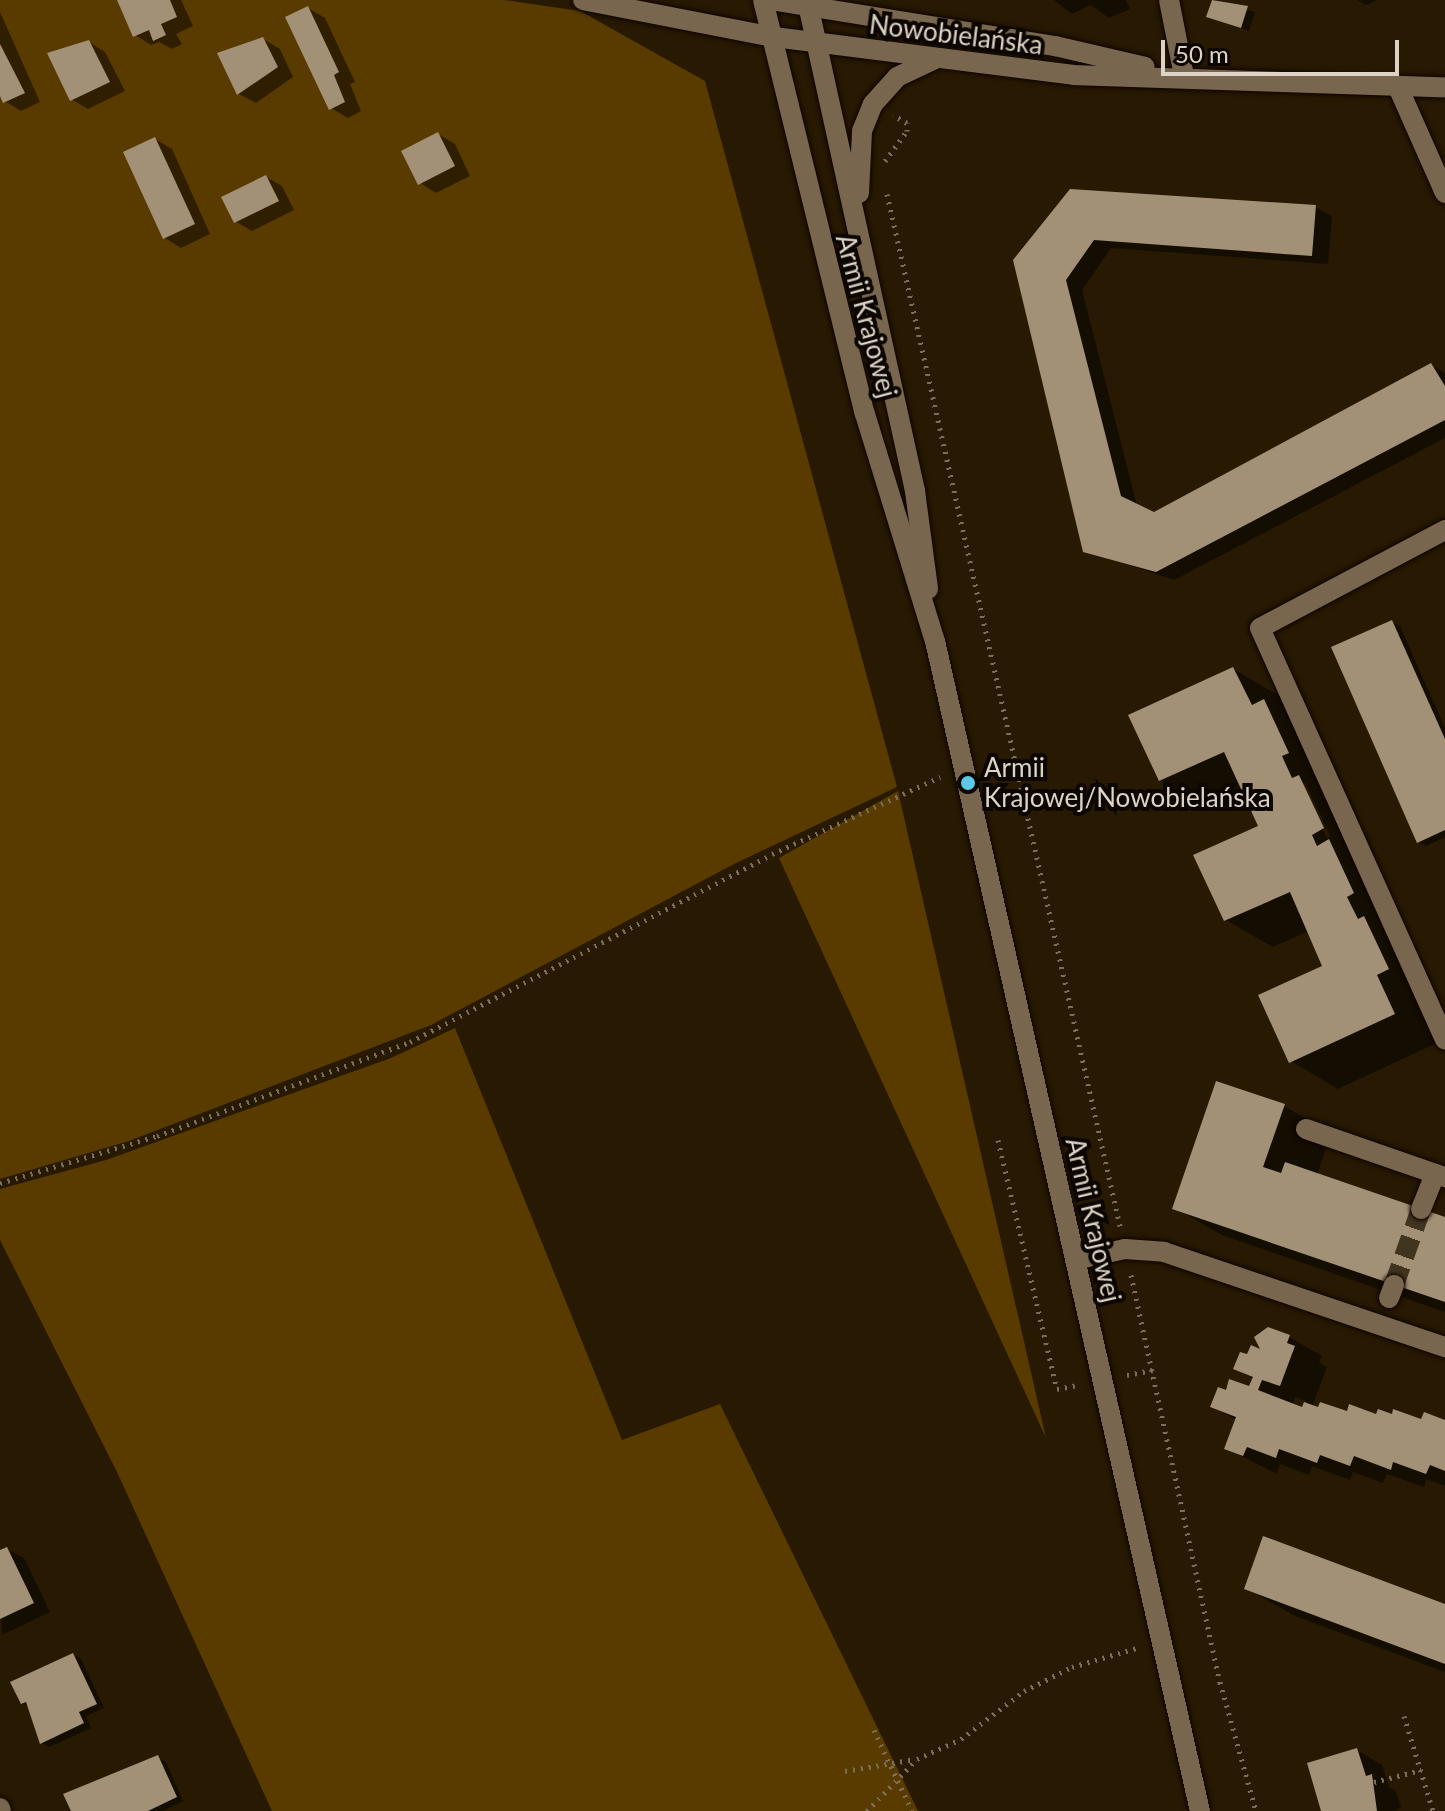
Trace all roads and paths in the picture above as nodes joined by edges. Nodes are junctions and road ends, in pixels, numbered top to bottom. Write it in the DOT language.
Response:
graph roads {
  1 [pos="583,0"];
  2 [pos="763,0"];
  3 [pos="770,0"];
  4 [pos="1169,0"];
  5 [pos="808,4"];
  6 [pos="774,37"];
  7 [pos="818,45"];
  8 [pos="937,58"];
  9 [pos="1184,76"];
  10 [pos="1398,87"];
  11 [pos="1445,87"];
  12 [pos="907,123"];
  13 [pos="882,175"];
  14 [pos="886,190"];
  15 [pos="1445,193"];
  16 [pos="858,225"];
  17 [pos="1445,530"];
  18 [pos="935,641"];
  19 [pos="940,777"];
  20 [pos="1445,1039"];
  21 [pos="1306,1129"];
  22 [pos="998,1140"];
  23 [pos="1440,1176"];
  24 [pos="0,1183"];
  25 [pos="1421,1209"];
  26 [pos="1125,1249"];
  27 [pos="1075,1260"];
  28 [pos="1445,1347"];
  29 [pos="1153,1370"];
  30 [pos="1102,1380"];
  31 [pos="1137,1648"];
  32 [pos="1404,1716"];
  33 [pos="874,1730"];
  34 [pos="917,1759"];
  35 [pos="889,1762"];
  36 [pos="1421,1770"];
  37 [pos="845,1771"];
  38 [pos="897,1777"];
  39 [pos="1374,1782"];
  40 [pos="867,1811"];
  41 [pos="912,1811"];
  42 [pos="1200,1811"];
  43 [pos="1256,1811"];
  44 [pos="1433,1811"];
  1 -- 6 [label="street, Nowobielańska"];
  2 -- 6 [label="street, Armii Krajowej"];
  3 -- 5 [label="street, Nowobielańska"];
  4 -- 9 [label="street"];
  5 -- 7 [label="street, Armii Krajowej"];
  5 -- 9 [label="street, Nowobielańska"];
  6 -- 7 [label="street, Nowobielańska"];
  6 -- 18 [label="street, Armii Krajowej"];
  7 -- 8 [label="street, Nowobielańska"];
  7 -- 16 [label="street, Armii Krajowej"];
  8 -- 9 [label="street, Nowobielańska"];
  8 -- 16 [label="street"];
  9 -- 10 [label="street, Nowobielańska"];
  10 -- 11 [label="street, Nowobielańska"];
  10 -- 15 [label="street"];
  12 -- 13 [label="path"];
  14 -- 26 [label="path"];
  16 -- 18 [label="street, Armii Krajowej"];
  17 -- 20 [label="street"];
  18 -- 27 [label="street, Armii Krajowej"];
  19 -- 24 [label="path"];
  21 -- 23 [label="street"];
  22 -- 30 [label="path"];
  23 -- 25 [label="street"];
  26 -- 27 [label="street"];
  26 -- 28 [label="street"];
  26 -- 29 [label="path"];
  27 -- 30 [label="street, Armii Krajowej"];
  29 -- 30 [label="path"];
  29 -- 43 [label="path"];
  30 -- 42 [label="street, Armii Krajowej"];
  31 -- 34 [label="path"];
  32 -- 36 [label="path"];
  33 -- 35 [label="path"];
  34 -- 35 [label="path"];
  34 -- 38 [label="path"];
  35 -- 37 [label="path"];
  35 -- 38 [label="path"];
  36 -- 39 [label="path"];
  36 -- 44 [label="path"];
  38 -- 40 [label="path"];
  38 -- 41 [label="path"];
}
